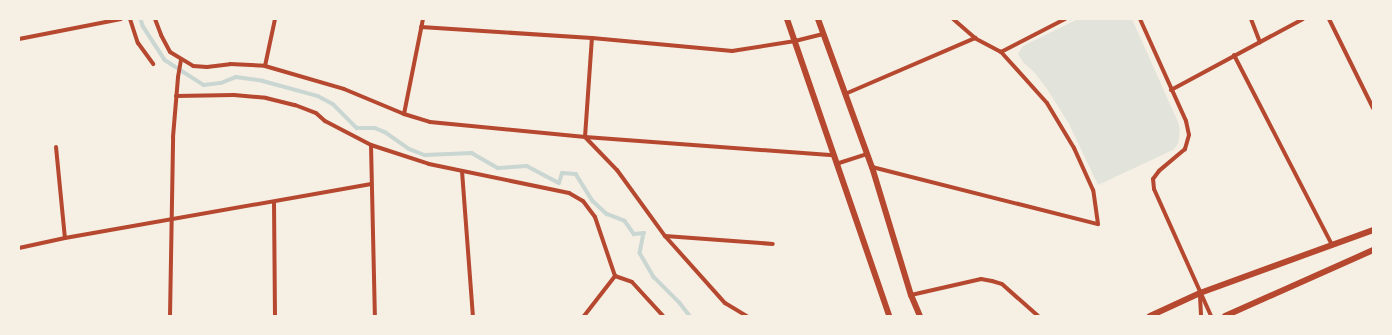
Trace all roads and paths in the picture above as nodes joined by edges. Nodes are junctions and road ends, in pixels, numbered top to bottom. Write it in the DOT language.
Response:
graph roads {
  1 [pos="121,19"];
  2 [pos="130,19"];
  3 [pos="155,19"];
  4 [pos="275,19"];
  5 [pos="423,19"];
  6 [pos="787,19"];
  7 [pos="953,19"];
  8 [pos="1065,19"];
  9 [pos="1140,19"];
  10 [pos="1251,19"];
  11 [pos="1303,19"];
  12 [pos="1329,19"];
  13 [pos="820,20"];
  14 [pos="421,27"];
  15 [pos="824,34"];
  16 [pos="592,38"];
  17 [pos="975,38"];
  18 [pos="19,39"];
  19 [pos="795,41"];
  20 [pos="1260,42"];
  21 [pos="1001,52"];
  22 [pos="1234,56"];
  23 [pos="181,60"];
  24 [pos="153,64"];
  25 [pos="265,66"];
  26 [pos="1171,90"];
  27 [pos="846,94"];
  28 [pos="176,96"];
  29 [pos="1373,97"];
  30 [pos="1368,99"];
  31 [pos="1373,108"];
  32 [pos="404,114"];
  33 [pos="585,137"];
  34 [pos="371,145"];
  35 [pos="56,147"];
  36 [pos="867,154"];
  37 [pos="833,155"];
  38 [pos="836,164"];
  39 [pos="872,167"];
  40 [pos="462,171"];
  41 [pos="372,184"];
  42 [pos="274,202"];
  43 [pos="171,220"];
  44 [pos="1373,230"];
  45 [pos="665,236"];
  46 [pos="65,238"];
  47 [pos="773,244"];
  48 [pos="1332,245"];
  49 [pos="19,248"];
  50 [pos="1373,250"];
  51 [pos="615,276"];
  52 [pos="1200,293"];
  53 [pos="911,295"];
  54 [pos="170,316"];
  55 [pos="275,316"];
  56 [pos="375,316"];
  57 [pos="473,316"];
  58 [pos="584,316"];
  59 [pos="663,316"];
  60 [pos="747,316"];
  61 [pos="889,316"];
  62 [pos="920,316"];
  63 [pos="1038,316"];
  64 [pos="1150,316"];
  65 [pos="1202,316"];
  66 [pos="1211,316"];
  67 [pos="1225,316"];
  1 -- 18 [label="street"];
  2 -- 24 [label="street"];
  3 -- 23 [label="street"];
  4 -- 25 [label="street"];
  5 -- 14 [label="street"];
  6 -- 19 [label="street"];
  7 -- 17 [label="street"];
  8 -- 21 [label="street"];
  9 -- 26 [label="street"];
  10 -- 20 [label="street"];
  11 -- 20 [label="street"];
  12 -- 30 [label="street"];
  13 -- 15 [label="street"];
  14 -- 16 [label="street"];
  14 -- 32 [label="street"];
  15 -- 19 [label="street"];
  15 -- 27 [label="street"];
  16 -- 19 [label="street"];
  16 -- 33 [label="street"];
  17 -- 21 [label="street"];
  17 -- 27 [label="street"];
  19 -- 37 [label="street"];
  20 -- 22 [label="street"];
  21 -- 39 [label="street"];
  22 -- 26 [label="street"];
  22 -- 48 [label="street"];
  23 -- 25 [label="street"];
  23 -- 28 [label="street"];
  25 -- 32 [label="street"];
  26 -- 52 [label="street"];
  27 -- 36 [label="street"];
  28 -- 34 [label="street"];
  28 -- 43 [label="street"];
  29 -- 30 [label="street"];
  30 -- 31 [label="street"];
  32 -- 33 [label="street"];
  33 -- 37 [label="street"];
  33 -- 45 [label="street"];
  34 -- 40 [label="street"];
  34 -- 41 [label="street"];
  35 -- 46 [label="street"];
  36 -- 38 [label="street"];
  36 -- 39 [label="street"];
  37 -- 38 [label="street"];
  38 -- 61 [label="street"];
  39 -- 53 [label="street"];
  40 -- 51 [label="street"];
  40 -- 57 [label="street"];
  41 -- 42 [label="street"];
  41 -- 56 [label="street"];
  42 -- 43 [label="street"];
  42 -- 55 [label="street"];
  43 -- 46 [label="street"];
  43 -- 54 [label="street"];
  44 -- 48 [label="street"];
  45 -- 47 [label="street"];
  45 -- 60 [label="street"];
  46 -- 49 [label="street"];
  48 -- 52 [label="street"];
  50 -- 67 [label="street"];
  51 -- 58 [label="street"];
  51 -- 59 [label="street"];
  52 -- 64 [label="street"];
  52 -- 65 [label="street"];
  52 -- 66 [label="street"];
  53 -- 62 [label="street"];
  53 -- 63 [label="street"];
}
